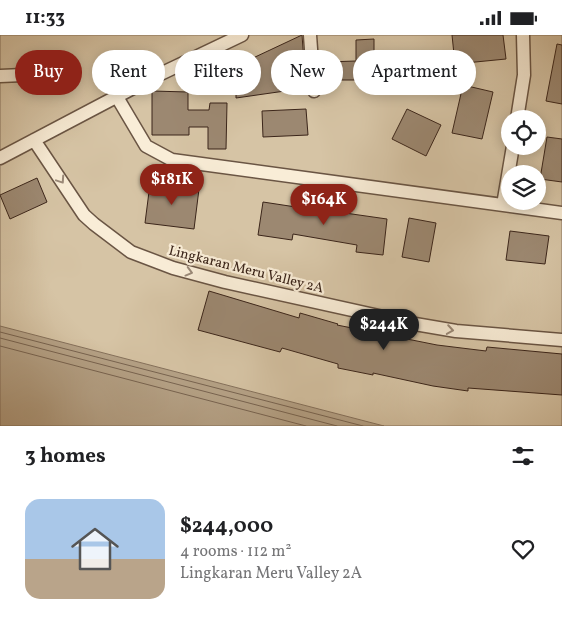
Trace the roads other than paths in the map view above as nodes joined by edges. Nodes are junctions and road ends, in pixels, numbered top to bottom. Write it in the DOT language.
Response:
graph roads {
  1 [pos="242,35"];
  2 [pos="310,35"];
  3 [pos="523,35"];
  4 [pos="311,50"];
  5 [pos="15,75"];
  6 [pos="0,76"];
  7 [pos="116,97"];
  8 [pos="518,110"];
  9 [pos="34,140"];
  10 [pos="0,158"];
  11 [pos="501,205"];
  12 [pos="540,210"];
  13 [pos="562,213"];
  14 [pos="562,340"];
  1 -- 7 [label="street"];
  2 -- 4 [label="street"];
  3 -- 8 [label="street"];
  5 -- 6 [label="street"];
  7 -- 9 [label="street"];
  7 -- 11 [label="street"];
  9 -- 10 [label="street"];
  9 -- 14 [label="street, Lingkaran Meru Valley 2A, one-way"];
  12 -- 13 [label="street"];
}
